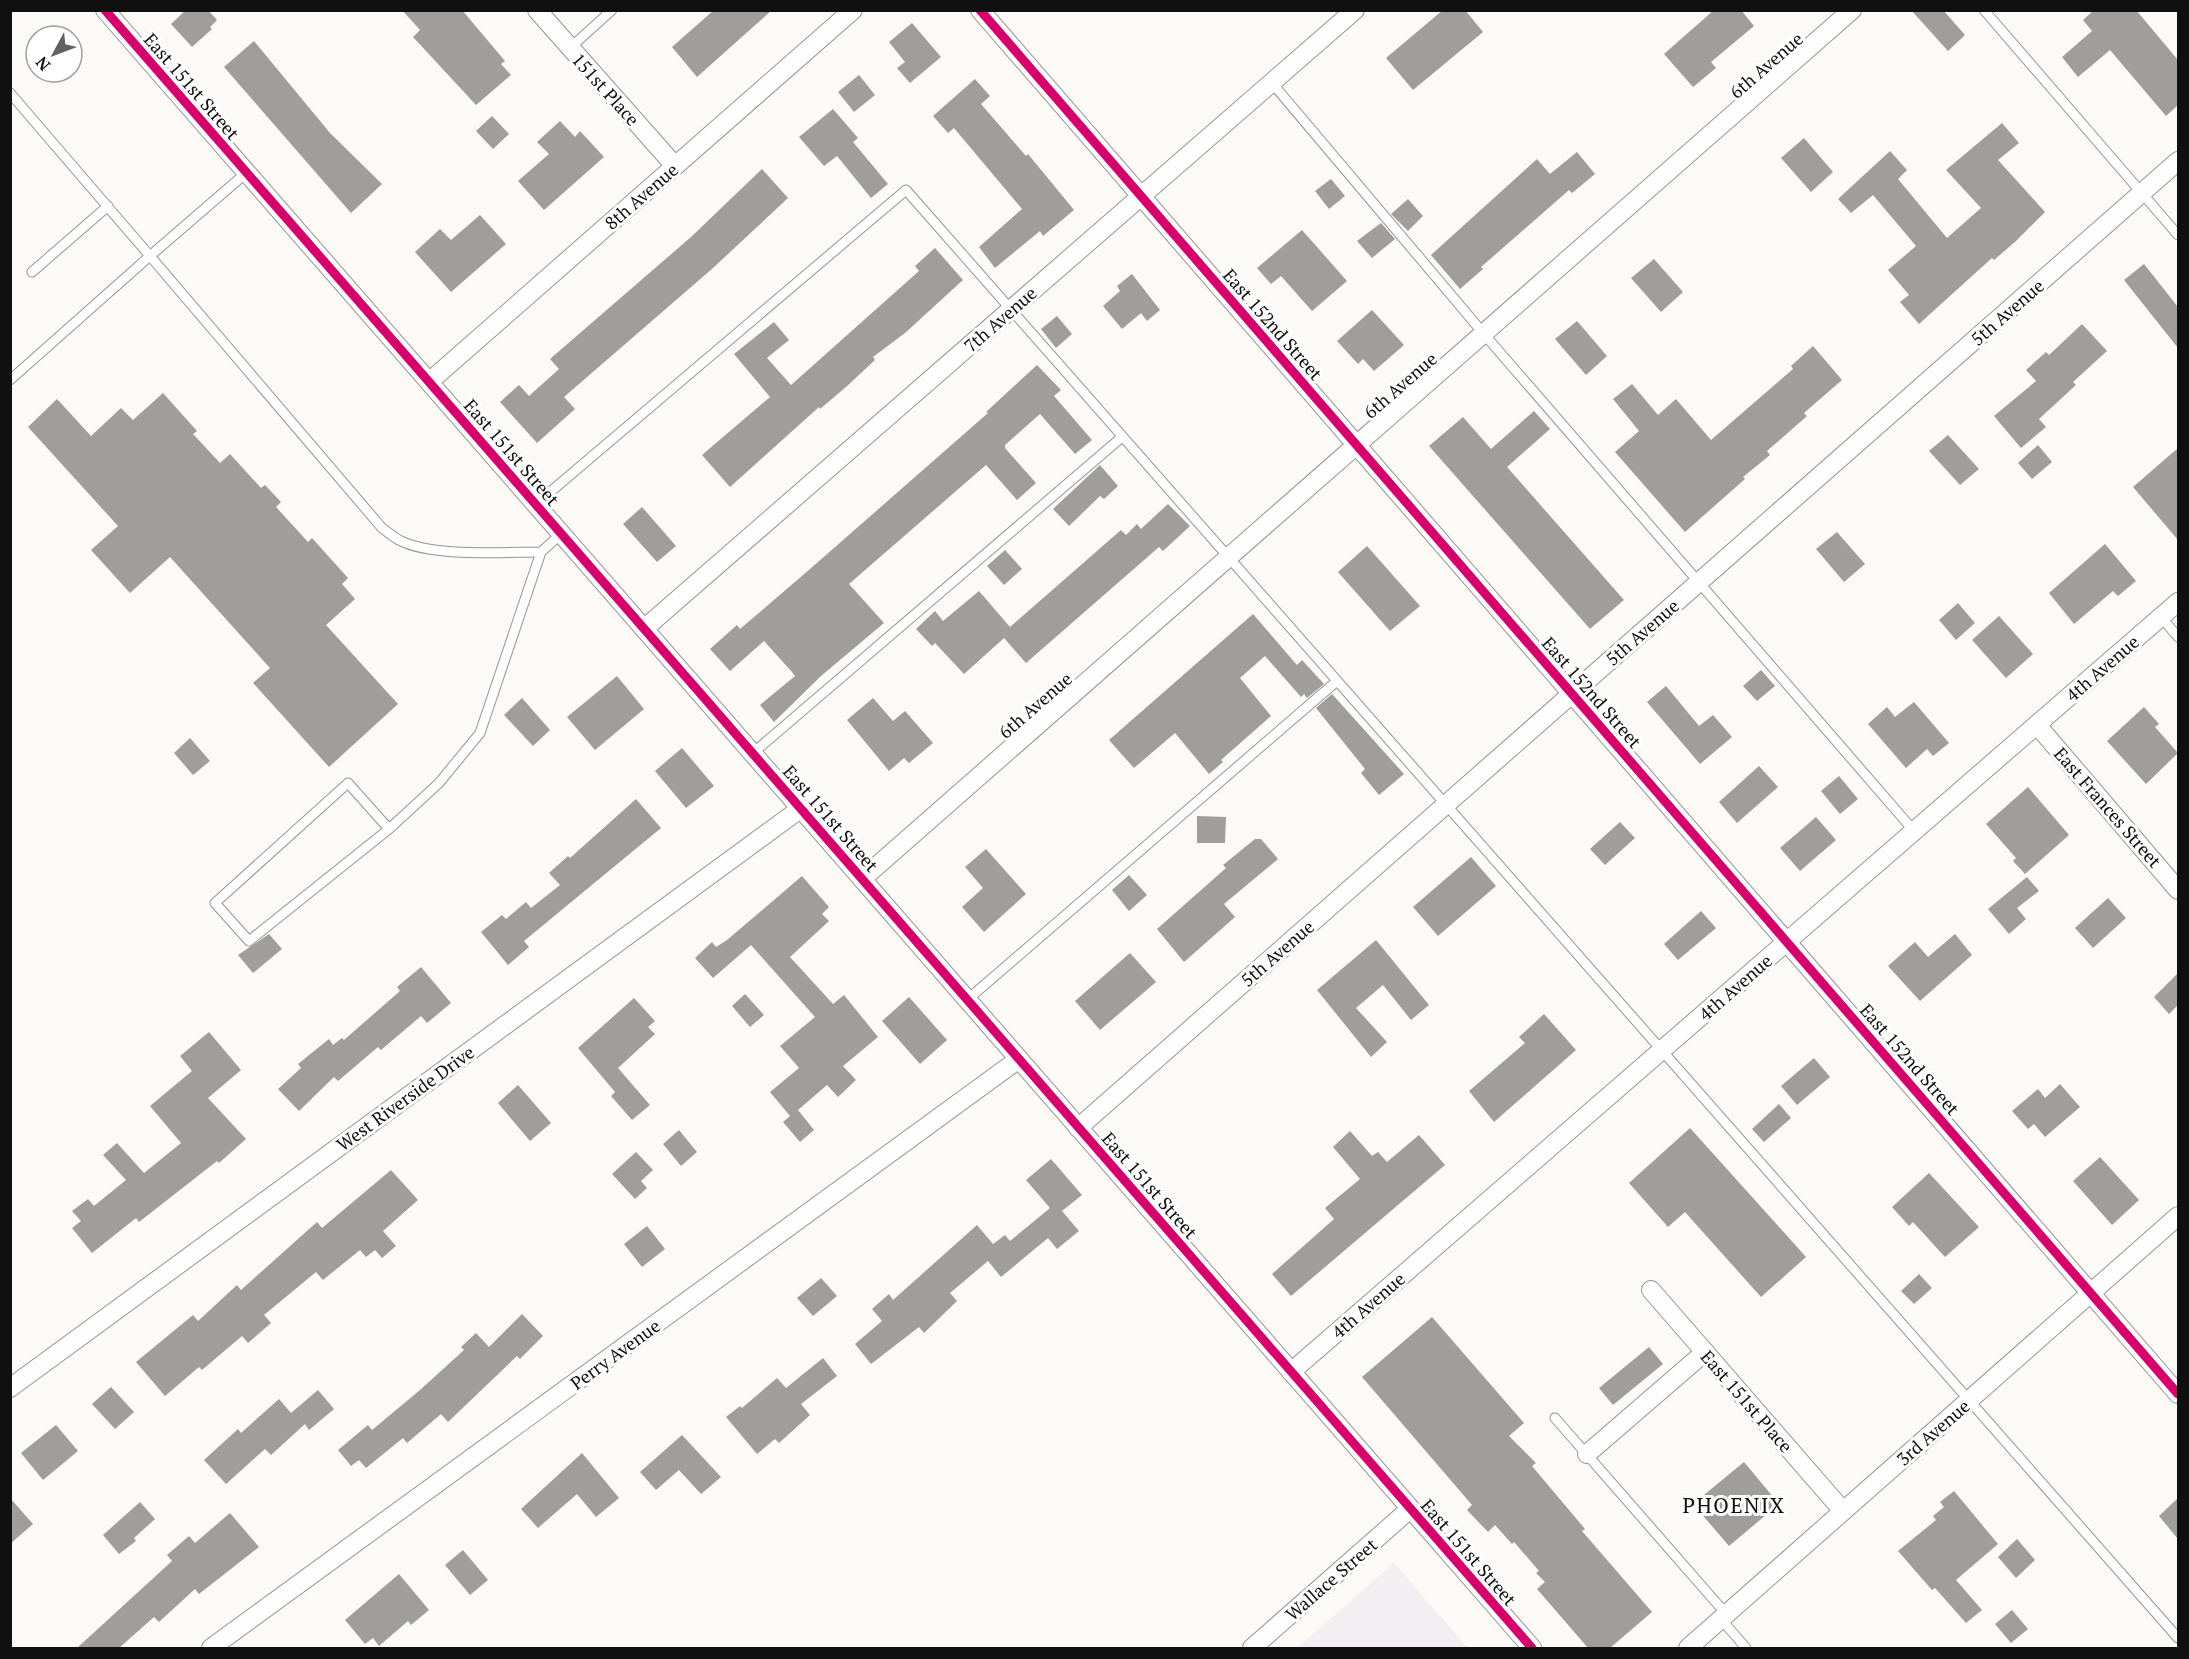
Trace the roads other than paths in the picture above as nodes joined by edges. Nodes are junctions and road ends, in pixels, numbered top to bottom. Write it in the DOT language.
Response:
graph roads {
  1 [pos="105,10"];
  2 [pos="537,10"];
  3 [pos="612,10"];
  4 [pos="853,10"];
  5 [pos="980,10"];
  6 [pos="1355,10"];
  7 [pos="1852,10"];
  8 [pos="1984,10"];
  9 [pos="570,48"];
  10 [pos="1272,83"];
  11 [pos="10,93"];
  12 [pos="2178,161"];
  13 [pos="675,166"];
  14 [pos="246,173"];
  15 [pos="2142,193"];
  16 [pos="1141,196"];
  17 [pos="108,206"];
  18 [pos="2178,235"];
  19 [pos="150,256"];
  20 [pos="32,272"];
  21 [pos="1011,310"];
  22 [pos="1484,334"];
  23 [pos="10,380"];
  24 [pos="429,382"];
  25 [pos="1122,436"];
  26 [pos="1356,445"];
  27 [pos="536,504"];
  28 [pos="562,533"];
  29 [pos="541,552"];
  30 [pos="1228,558"];
  31 [pos="1700,581"];
  32 [pos="2178,602"];
  33 [pos="2161,617"];
  34 [pos="645,628"];
  35 [pos="2178,637"];
  36 [pos="1337,681"];
  37 [pos="1572,694"];
  38 [pos="2037,725"];
  39 [pos="753,753"];
  40 [pos="1446,805"];
  41 [pos="800,809"];
  42 [pos="389,829"];
  43 [pos="1914,831"];
  44 [pos="862,879"];
  45 [pos="2178,890"];
  46 [pos="1787,942"];
  47 [pos="967,1000"];
  48 [pos="1662,1050"];
  49 [pos="1019,1059"];
  50 [pos="1078,1128"];
  51 [pos="2178,1216"];
  52 [pos="1651,1290"];
  53 [pos="2091,1293"];
  54 [pos="1705,1352"];
  55 [pos="1291,1372"];
  56 [pos="10,1388"];
  57 [pos="2178,1394"];
  58 [pos="1969,1400"];
  59 [pos="1556,1418"];
  60 [pos="1587,1454"];
  61 [pos="1410,1509"];
  62 [pos="1843,1511"];
  63 [pos="1724,1617"];
  64 [pos="2178,1638"];
  65 [pos="211,1648"];
  66 [pos="1252,1648"];
  67 [pos="1532,1648"];
  68 [pos="1688,1648"];
  69 [pos="1746,1648"];
  1 -- 14 [label="street, East 151st Street"];
  2 -- 9 [label="street, 151st Place"];
  3 -- 9 [label="lane"];
  4 -- 13 [label="street, 8th Avenue"];
  5 -- 16 [label="street, East 152nd Street"];
  6 -- 10 [label="street, 7th Avenue"];
  7 -- 22 [label="street, 6th Avenue"];
  8 -- 15 [label="lane"];
  9 -- 13 [label="street, 151st Place"];
  10 -- 16 [label="street, 7th Avenue"];
  10 -- 22 [label="lane"];
  11 -- 17 [label="lane"];
  12 -- 15 [label="street, 5th Avenue"];
  13 -- 24 [label="street, 8th Avenue"];
  14 -- 19 [label="lane"];
  14 -- 24 [label="street, East 151st Street"];
  15 -- 18 [label="lane"];
  15 -- 31 [label="street, 5th Avenue"];
  16 -- 21 [label="street, 7th Avenue"];
  16 -- 26 [label="street, East 152nd Street"];
  17 -- 19 [label="lane"];
  17 -- 20 [label="lane"];
  19 -- 23 [label="lane"];
  19 -- 29 [label="lane"];
  21 -- 25 [label="lane"];
  21 -- 27 [label="lane"];
  21 -- 34 [label="street, 7th Avenue"];
  22 -- 26 [label="street, 6th Avenue"];
  22 -- 31 [label="lane"];
  24 -- 27 [label="street, East 151st Street"];
  25 -- 30 [label="lane"];
  25 -- 39 [label="lane"];
  26 -- 30 [label="street, 6th Avenue"];
  26 -- 37 [label="street, East 152nd Street"];
  27 -- 28 [label="street, East 151st Street"];
  28 -- 29 [label="lane"];
  28 -- 34 [label="street, East 151st Street"];
  29 -- 42 [label="lane"];
  30 -- 36 [label="lane"];
  30 -- 44 [label="street, 6th Avenue"];
  31 -- 37 [label="street, 5th Avenue"];
  31 -- 43 [label="lane"];
  32 -- 33 [label="street, 4th Avenue"];
  33 -- 35 [label="lane"];
  33 -- 38 [label="street, 4th Avenue"];
  34 -- 39 [label="street, East 151st Street"];
  36 -- 40 [label="lane"];
  36 -- 47 [label="lane"];
  37 -- 40 [label="street, 5th Avenue"];
  37 -- 46 [label="street, East 152nd Street"];
  38 -- 43 [label="street, 4th Avenue"];
  38 -- 45 [label="street, East Frances Street"];
  39 -- 41 [label="street, East 151st Street"];
  40 -- 48 [label="lane"];
  40 -- 50 [label="street, 5th Avenue"];
  41 -- 44 [label="street, East 151st Street"];
  41 -- 56 [label="street, West Riverside Drive"];
  42 -- 42 [label="lane"];
  43 -- 46 [label="street, 4th Avenue"];
  44 -- 47 [label="street, East 151st Street"];
  46 -- 48 [label="street, 4th Avenue"];
  46 -- 53 [label="street, East 152nd Street"];
  47 -- 49 [label="street, East 151st Street"];
  48 -- 55 [label="street, 4th Avenue"];
  48 -- 58 [label="lane"];
  49 -- 50 [label="street, East 151st Street"];
  49 -- 65 [label="street, Perry Avenue"];
  50 -- 55 [label="street, East 151st Street"];
  51 -- 53 [label="street, 3rd Avenue"];
  52 -- 54 [label="street, East 151st Place"];
  53 -- 57 [label="street, East 152nd Street"];
  53 -- 58 [label="street, 3rd Avenue"];
  54 -- 60 [label="street"];
  54 -- 62 [label="street, East 151st Place"];
  55 -- 61 [label="street, East 151st Street"];
  58 -- 62 [label="street, 3rd Avenue"];
  58 -- 64 [label="lane"];
  59 -- 60 [label="lane"];
  60 -- 63 [label="lane"];
  61 -- 66 [label="street, Wallace Street"];
  61 -- 67 [label="street, East 151st Street"];
  62 -- 63 [label="street, 3rd Avenue"];
  63 -- 68 [label="street, 3rd Avenue"];
  63 -- 69 [label="lane"];
}
